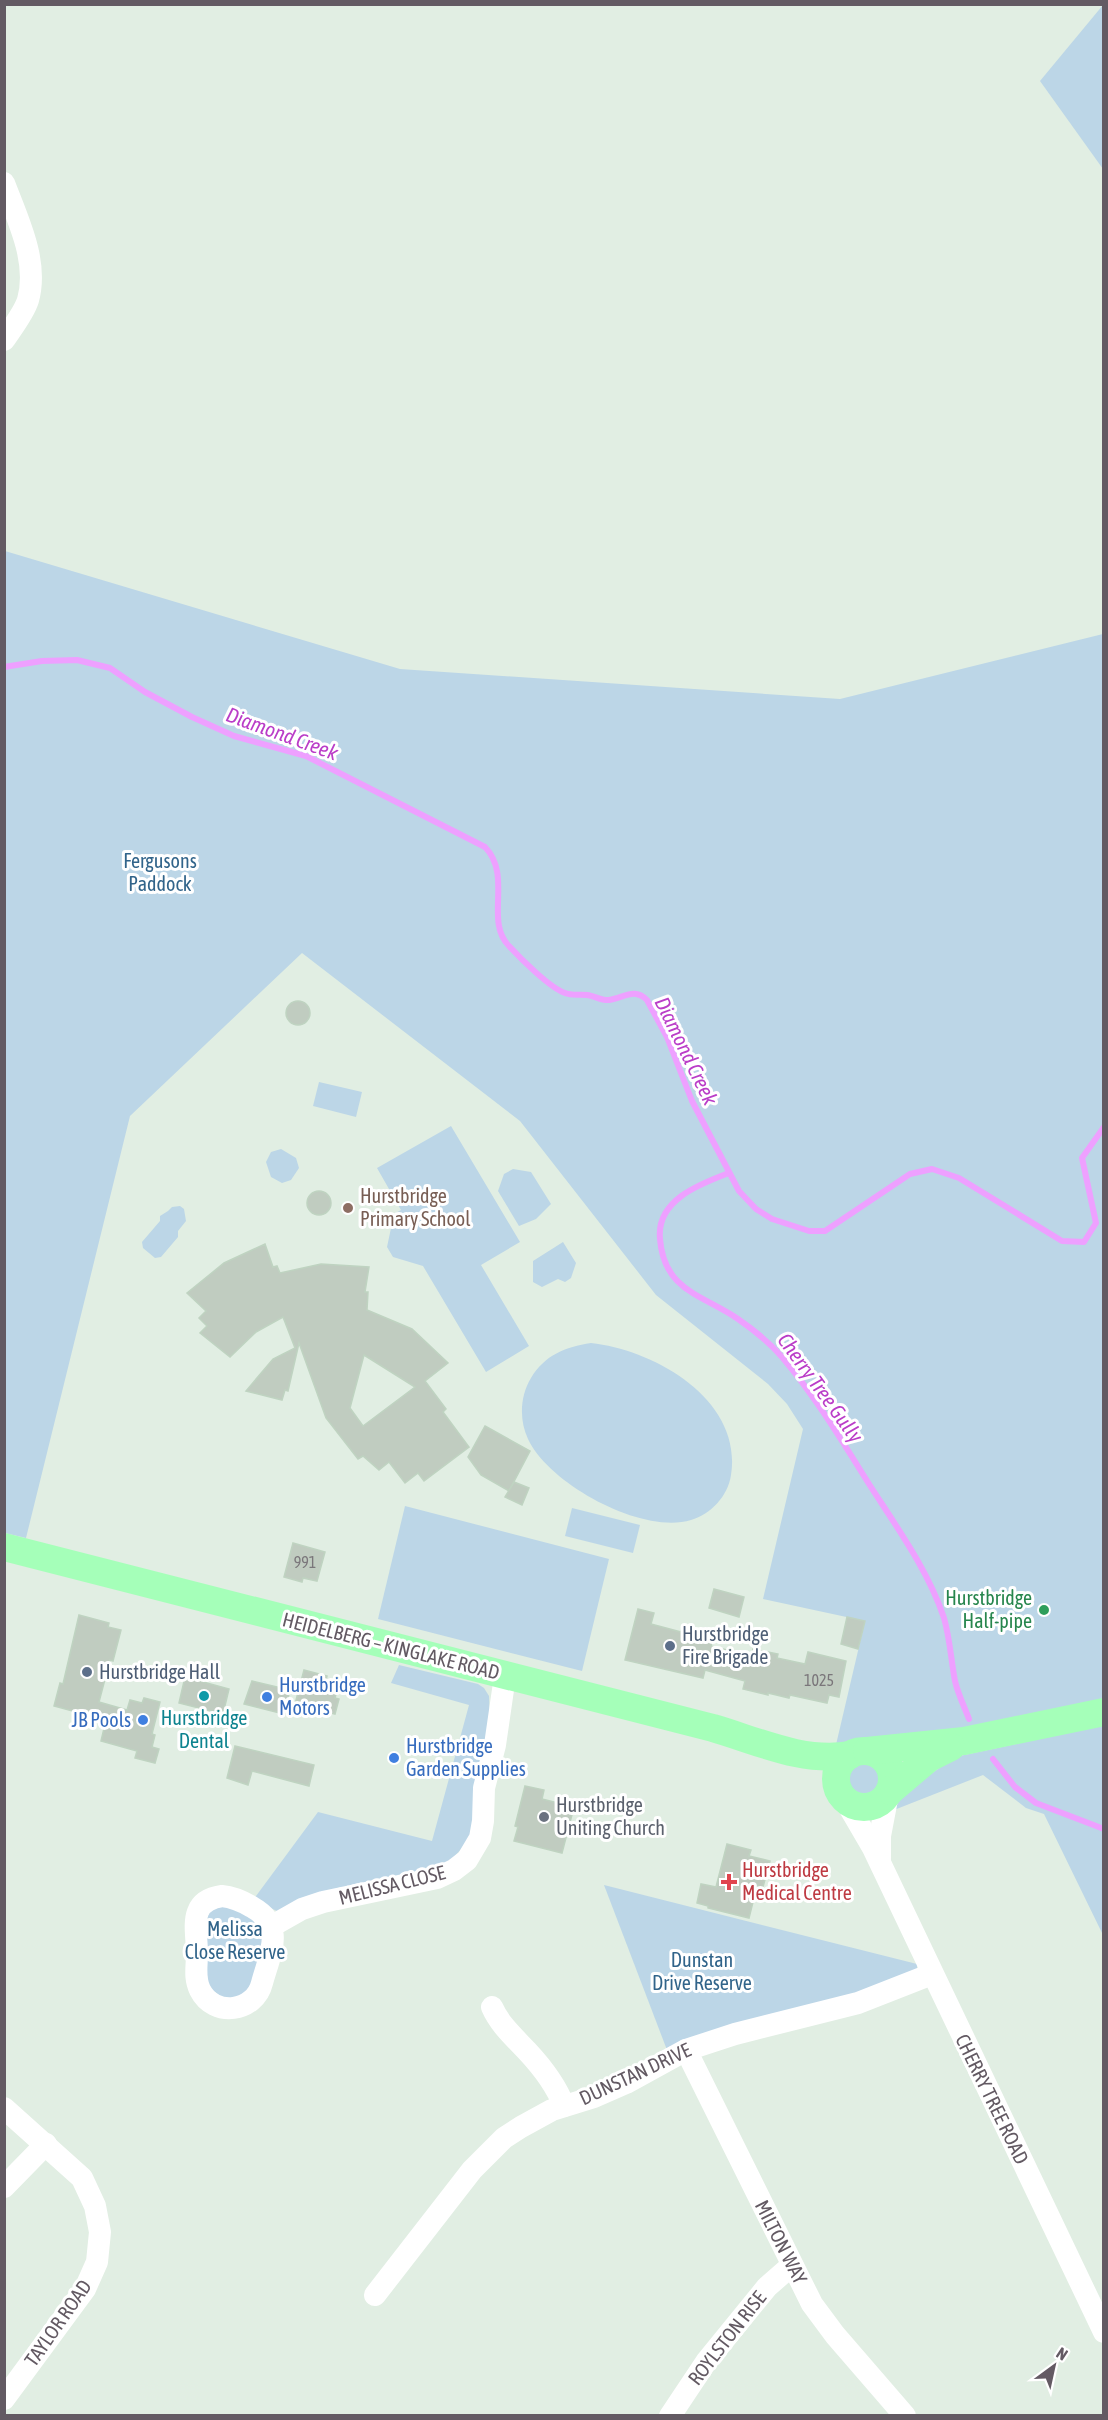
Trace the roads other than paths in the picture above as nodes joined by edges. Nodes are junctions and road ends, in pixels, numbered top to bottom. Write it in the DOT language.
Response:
graph roads {
  1 [pos="4,183"];
  2 [pos="4,340"];
  3 [pos="4,1547"];
  4 [pos="505,1676"];
  5 [pos="1104,1712"];
  6 [pos="964,1741"];
  7 [pos="777,1748"];
  8 [pos="858,1753"];
  9 [pos="889,1792"];
  10 [pos="844,1799"];
  11 [pos="881,1865"];
  12 [pos="272,1926"];
  13 [pos="932,1974"];
  14 [pos="492,2007"];
  15 [pos="686,2050"];
  16 [pos="564,2106"];
  17 [pos="4,2108"];
  18 [pos="46,2144"];
  19 [pos="4,2187"];
  20 [pos="791,2266"];
  21 [pos="375,2295"];
  22 [pos="1104,2332"];
  23 [pos="4,2399"];
  24 [pos="670,2415"];
  25 [pos="905,2415"];
  1 -- 2 [label="street"];
  3 -- 4 [label="main road, HEIDELBERG – KINGLAKE ROAD"];
  4 -- 7 [label="main road, HEIDELBERG – KINGLAKE ROAD"];
  4 -- 12 [label="street, MELISSA CLOSE"];
  5 -- 6 [label="main road, HEIDELBERG – KINGLAKE ROAD"];
  6 -- 8 [label="main road, HEIDELBERG – KINGLAKE ROAD"];
  6 -- 9 [label="main road, HEIDELBERG – KINGLAKE ROAD"];
  7 -- 8 [label="main road, HEIDELBERG – KINGLAKE ROAD"];
  7 -- 10 [label="main road, HEIDELBERG – KINGLAKE ROAD"];
  8 -- 9 [label="main road"];
  8 -- 10 [label="main road"];
  9 -- 10 [label="main road"];
  9 -- 11 [label="street, CHERRY TREE ROAD"];
  10 -- 11 [label="street, CHERRY TREE ROAD"];
  11 -- 13 [label="street, CHERRY TREE ROAD"];
  12 -- 12 [label="street"];
  13 -- 15 [label="street, DUNSTAN DRIVE"];
  13 -- 22 [label="street, CHERRY TREE ROAD"];
  14 -- 16 [label="street"];
  15 -- 16 [label="street, DUNSTAN DRIVE"];
  15 -- 20 [label="street, MILTON WAY"];
  16 -- 21 [label="street, DUNSTAN DRIVE"];
  17 -- 18 [label="street, TAYLOR ROAD"];
  18 -- 19 [label="street"];
  18 -- 23 [label="street, TAYLOR ROAD"];
  20 -- 24 [label="street, ROYLSTON RISE"];
  20 -- 25 [label="street, MILTON WAY"];
}
